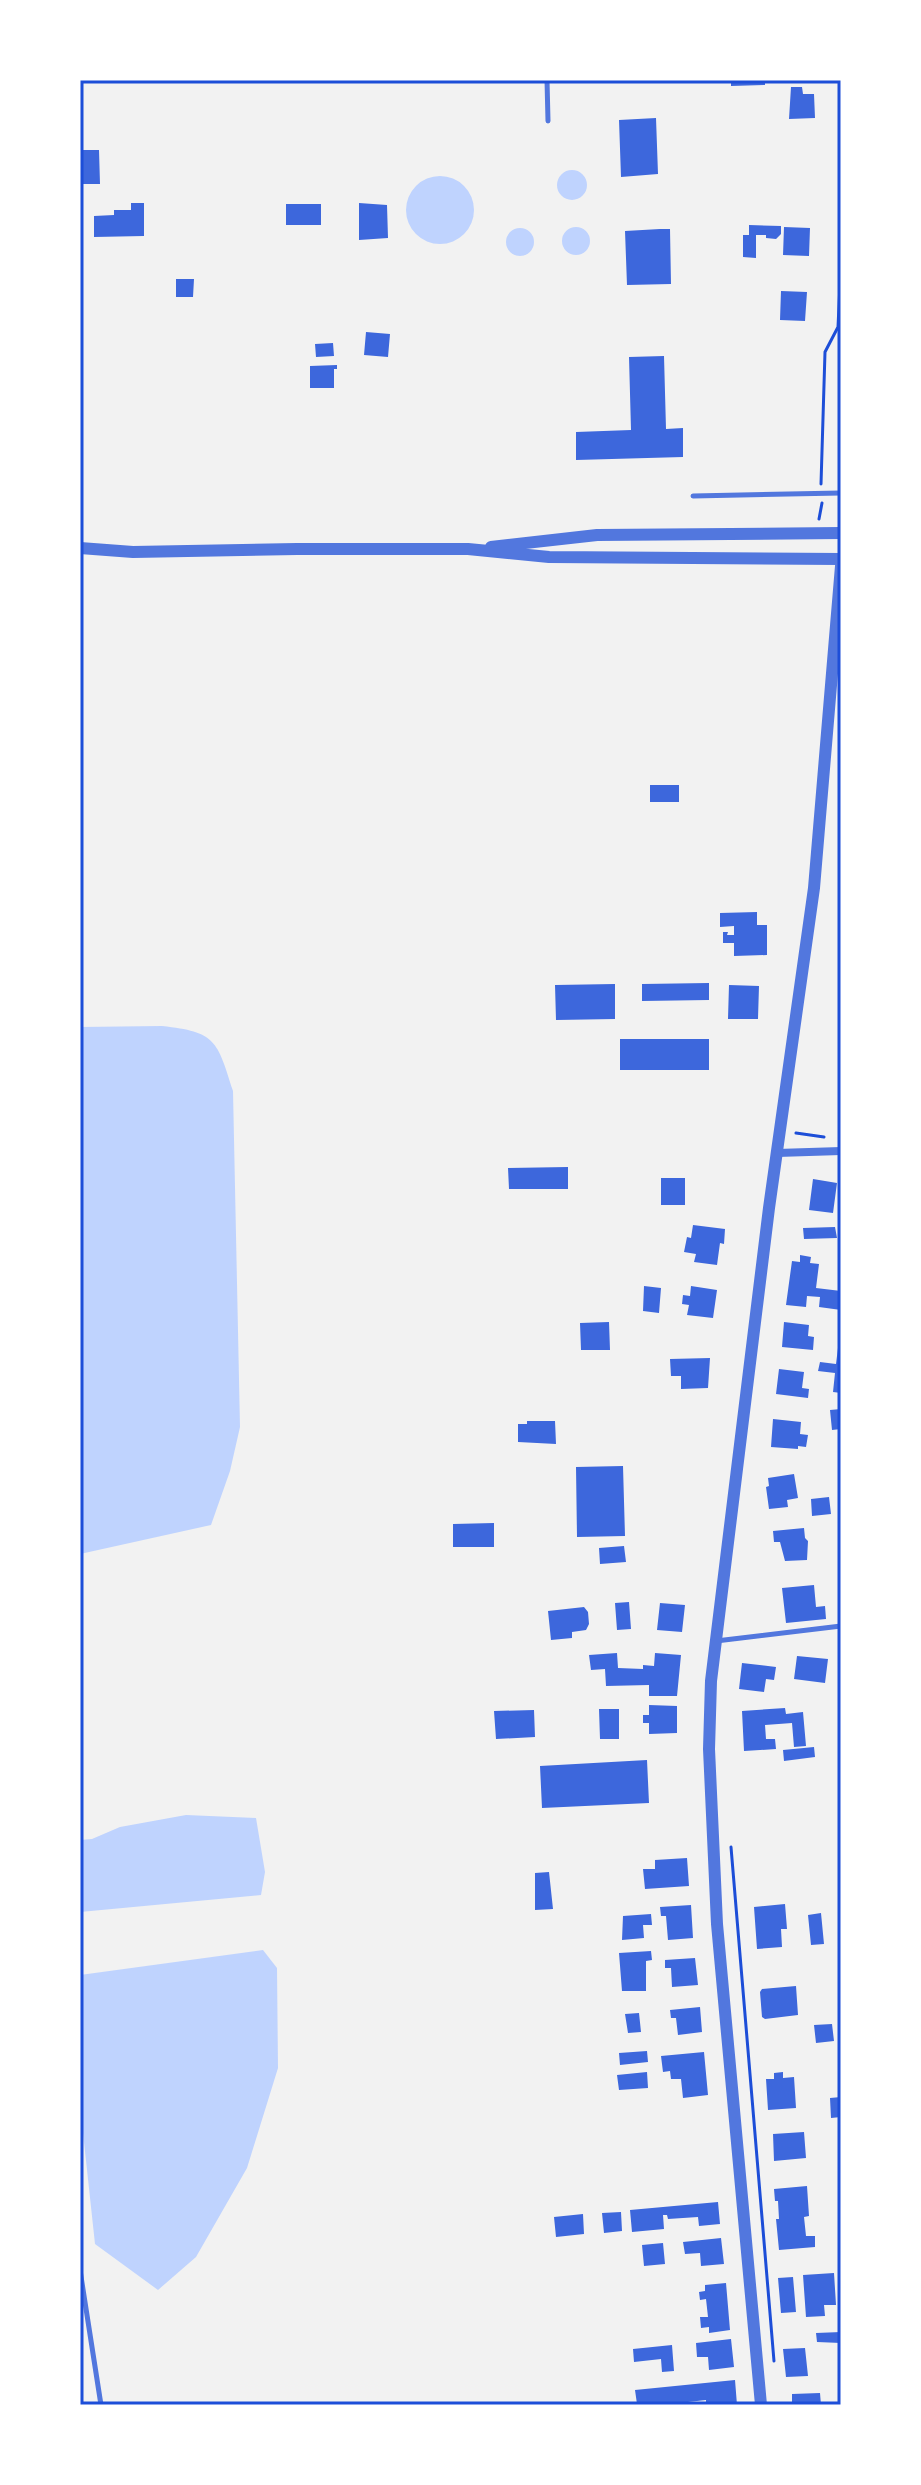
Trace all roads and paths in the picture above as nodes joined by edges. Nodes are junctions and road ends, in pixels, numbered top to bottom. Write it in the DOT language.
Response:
graph roads {
  1 [pos="547,80"];
  2 [pos="548,121"];
  3 [pos="841,263"];
  4 [pos="821,493"];
  5 [pos="841,493"];
  6 [pos="693,496"];
  7 [pos="818,523"];
  8 [pos="841,533"];
  9 [pos="80,548"];
  10 [pos="468,549"];
  11 [pos="841,559"];
  12 [pos="841,566"];
  13 [pos="833,1137"];
  14 [pos="841,1151"];
  15 [pos="792,1152"];
  16 [pos="777,1153"];
  17 [pos="841,1626"];
  18 [pos="715,1641"];
  19 [pos="730,1842"];
  20 [pos="80,2270"];
  21 [pos="774,2360"];
  22 [pos="101,2405"];
  23 [pos="761,2405"];
  1 -- 2 [label="lane"];
  3 -- 4 [label="path"];
  4 -- 5 [label="lane"];
  4 -- 6 [label="lane"];
  4 -- 7 [label="path"];
  8 -- 10 [label="street"];
  9 -- 10 [label="street"];
  10 -- 11 [label="street"];
  12 -- 16 [label="street"];
  13 -- 15 [label="path"];
  14 -- 15 [label="street"];
  15 -- 16 [label="street"];
  16 -- 18 [label="street"];
  17 -- 18 [label="lane"];
  18 -- 23 [label="street"];
  19 -- 21 [label="path"];
  20 -- 22 [label="lane"];
}
